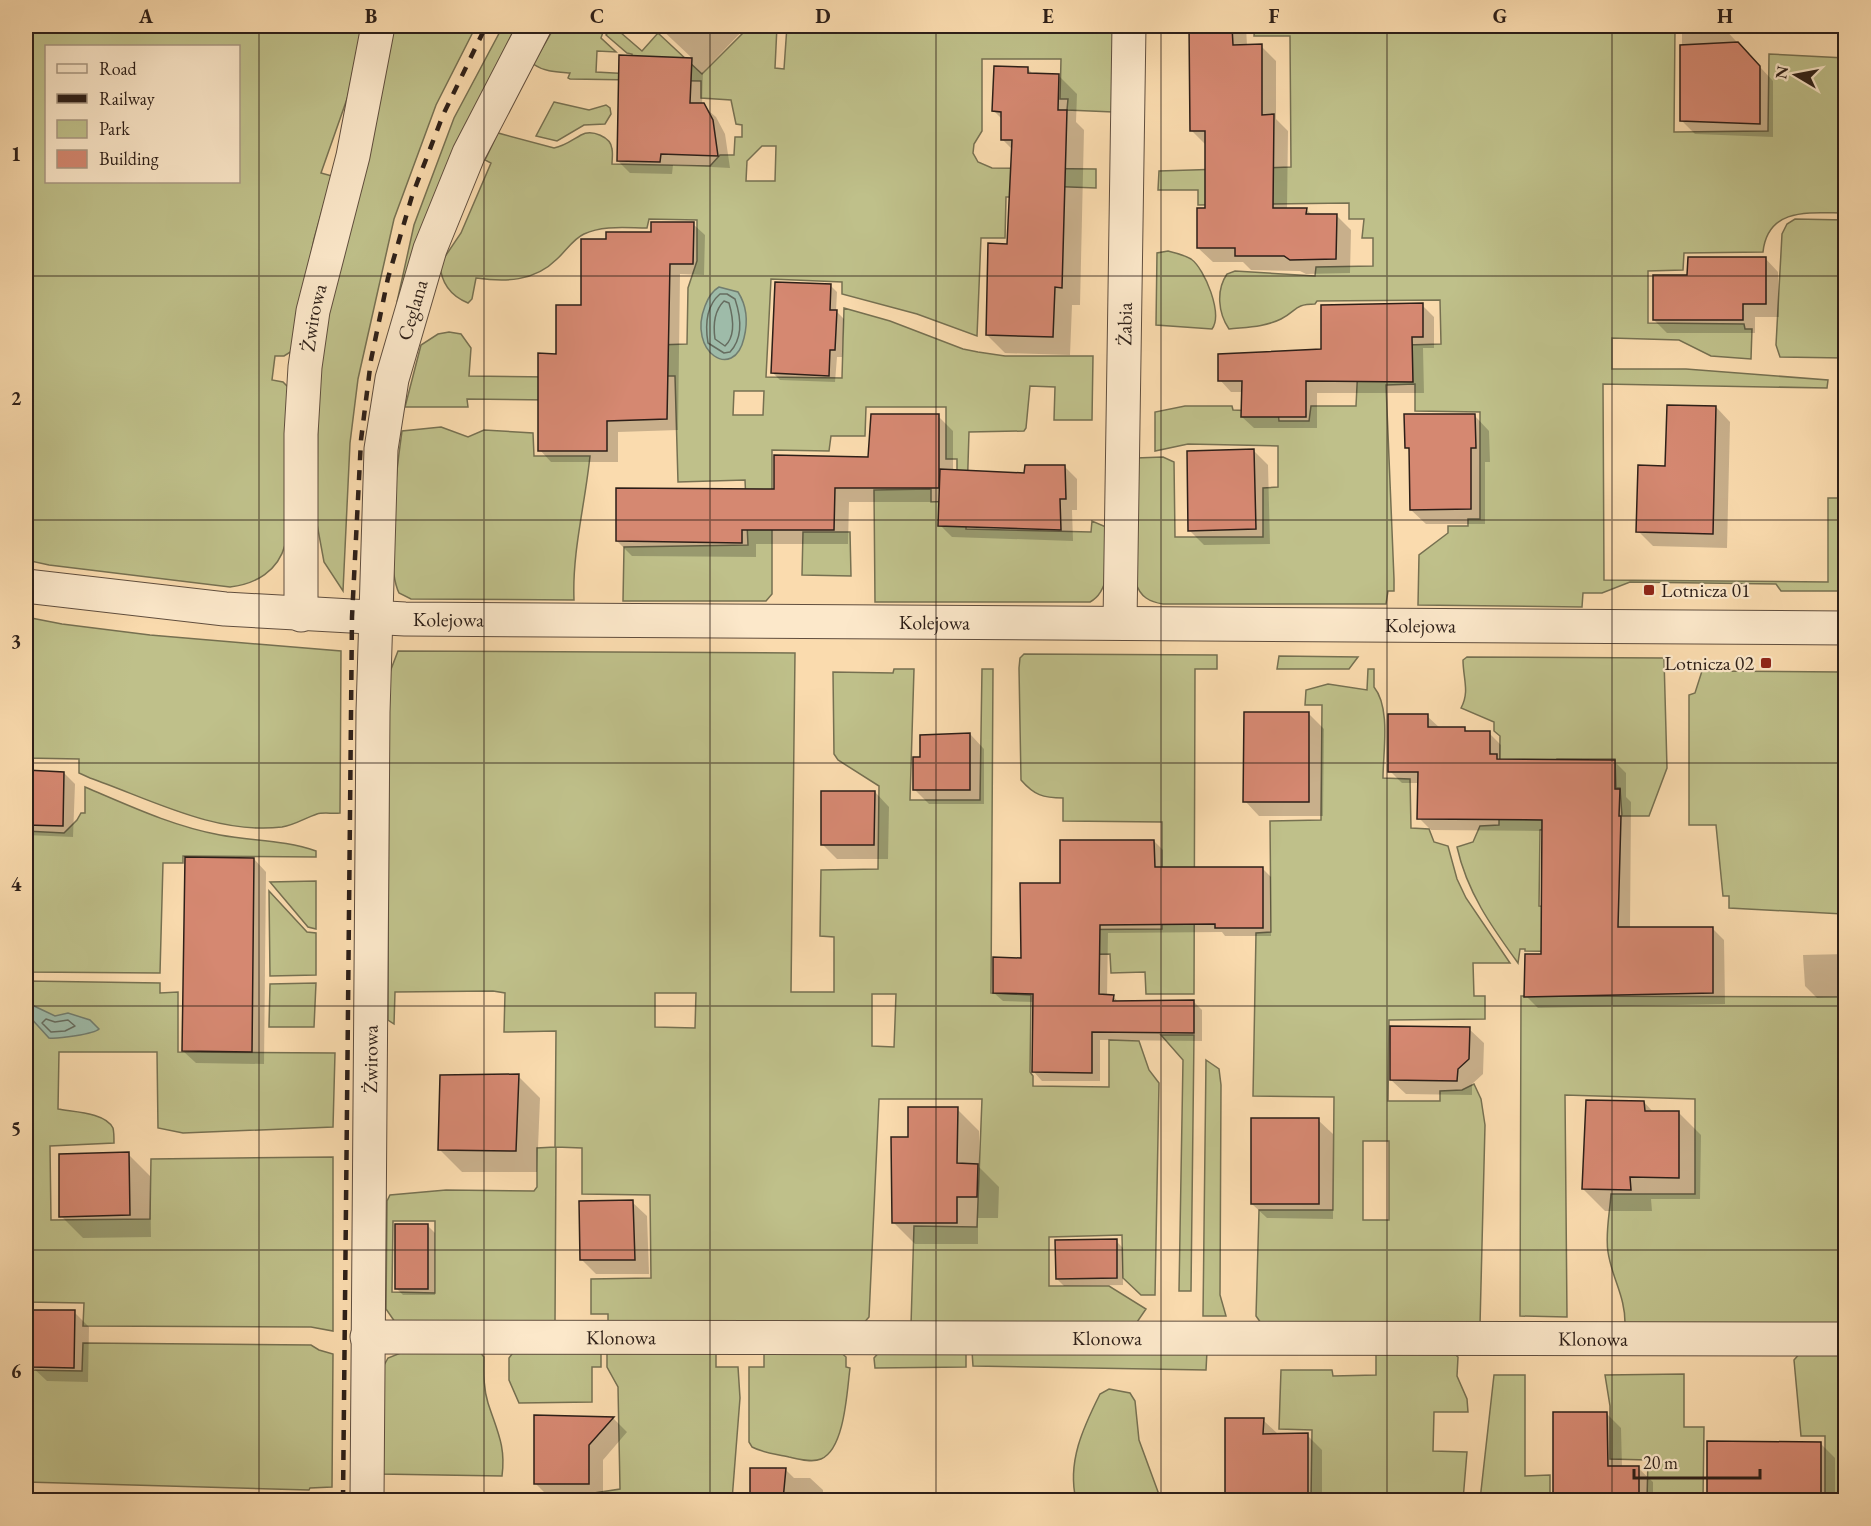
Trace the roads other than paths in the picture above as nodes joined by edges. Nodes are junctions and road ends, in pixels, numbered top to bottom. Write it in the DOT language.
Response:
graph roads {
  1 [pos="378,26"];
  2 [pos="534,26"];
  3 [pos="1129,26"];
  4 [pos="26,586"];
  5 [pos="301,615"];
  6 [pos="375,618"];
  7 [pos="1120,622"];
  8 [pos="1845,628"];
  9 [pos="367,1337"];
  10 [pos="1845,1339"];
  11 [pos="367,1500"];
  1 -- 5 [label="street, Żwirowa"];
  2 -- 6 [label="street, Ceglana"];
  3 -- 7 [label="street, Żabia"];
  4 -- 5 [label="street, Kolejowa"];
  5 -- 6 [label="street, Kolejowa"];
  6 -- 7 [label="street, Kolejowa"];
  6 -- 9 [label="street, Żwirowa"];
  7 -- 8 [label="street, Kolejowa"];
  9 -- 10 [label="street, Klonowa"];
  9 -- 11 [label="street, Żwirowa"];
}
